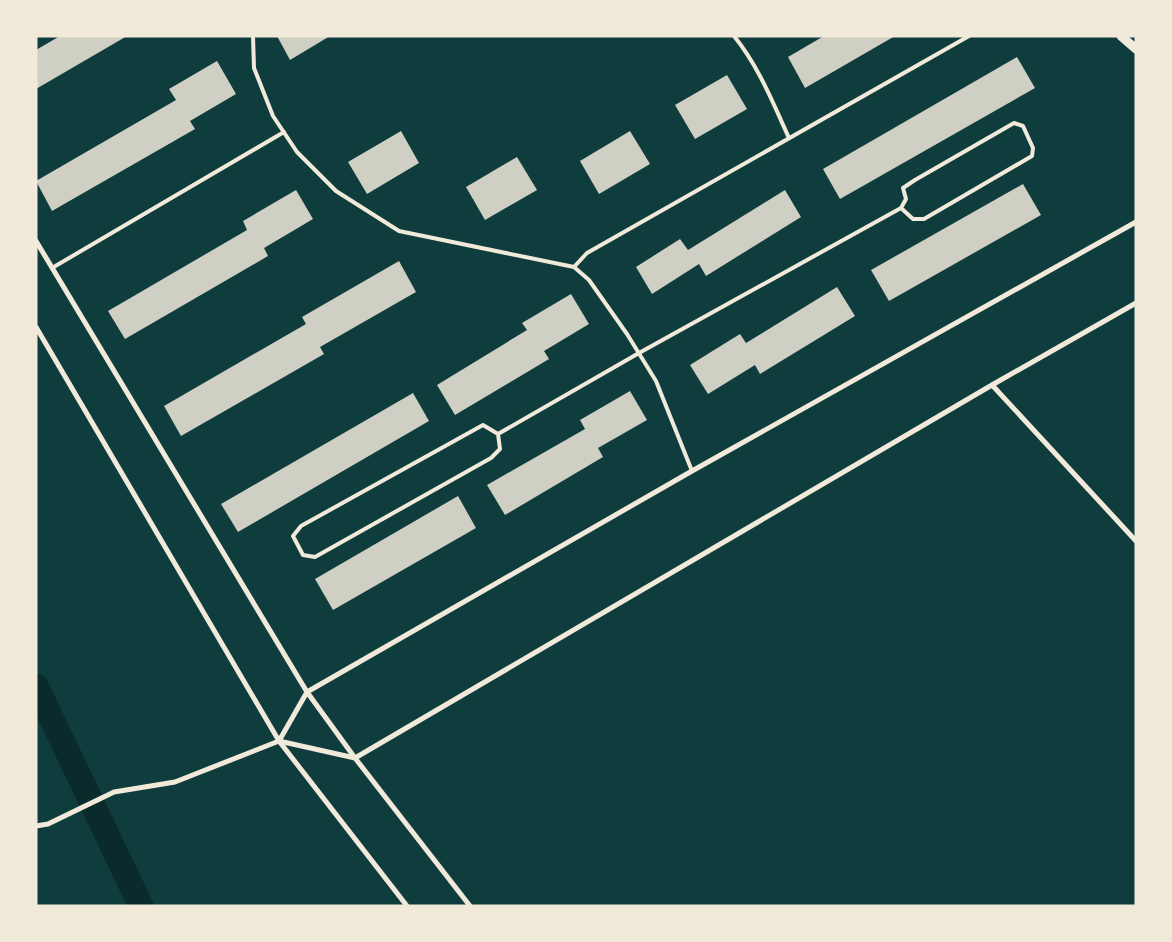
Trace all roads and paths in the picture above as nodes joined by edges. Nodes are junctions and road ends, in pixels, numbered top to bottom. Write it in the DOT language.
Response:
graph roads {
  1 [pos="253,36"];
  2 [pos="734,36"];
  3 [pos="969,36"];
  4 [pos="1121,36"];
  5 [pos="1136,49"];
  6 [pos="284,132"];
  7 [pos="789,138"];
  8 [pos="901,208"];
  9 [pos="1136,222"];
  10 [pos="36,241"];
  11 [pos="574,267"];
  12 [pos="52,268"];
  13 [pos="1136,303"];
  14 [pos="36,327"];
  15 [pos="639,353"];
  16 [pos="992,385"];
  17 [pos="498,434"];
  18 [pos="692,471"];
  19 [pos="1136,541"];
  20 [pos="307,692"];
  21 [pos="279,741"];
  22 [pos="355,758"];
  23 [pos="36,826"];
  24 [pos="407,906"];
  25 [pos="470,906"];
  1 -- 6 [label="lane"];
  2 -- 7 [label="lane"];
  3 -- 7 [label="lane"];
  4 -- 5 [label="street"];
  6 -- 11 [label="lane"];
  6 -- 12 [label="lane"];
  7 -- 11 [label="lane"];
  8 -- 8 [label="lane"];
  8 -- 15 [label="lane"];
  9 -- 18 [label="street"];
  10 -- 12 [label="street"];
  11 -- 15 [label="lane"];
  12 -- 20 [label="street"];
  13 -- 16 [label="street"];
  14 -- 21 [label="street"];
  15 -- 17 [label="lane"];
  15 -- 18 [label="lane"];
  16 -- 19 [label="street"];
  16 -- 22 [label="street"];
  17 -- 17 [label="lane"];
  18 -- 20 [label="street"];
  20 -- 21 [label="street"];
  20 -- 22 [label="street"];
  21 -- 22 [label="street"];
  21 -- 23 [label="street"];
  21 -- 24 [label="street"];
  22 -- 25 [label="street"];
}
